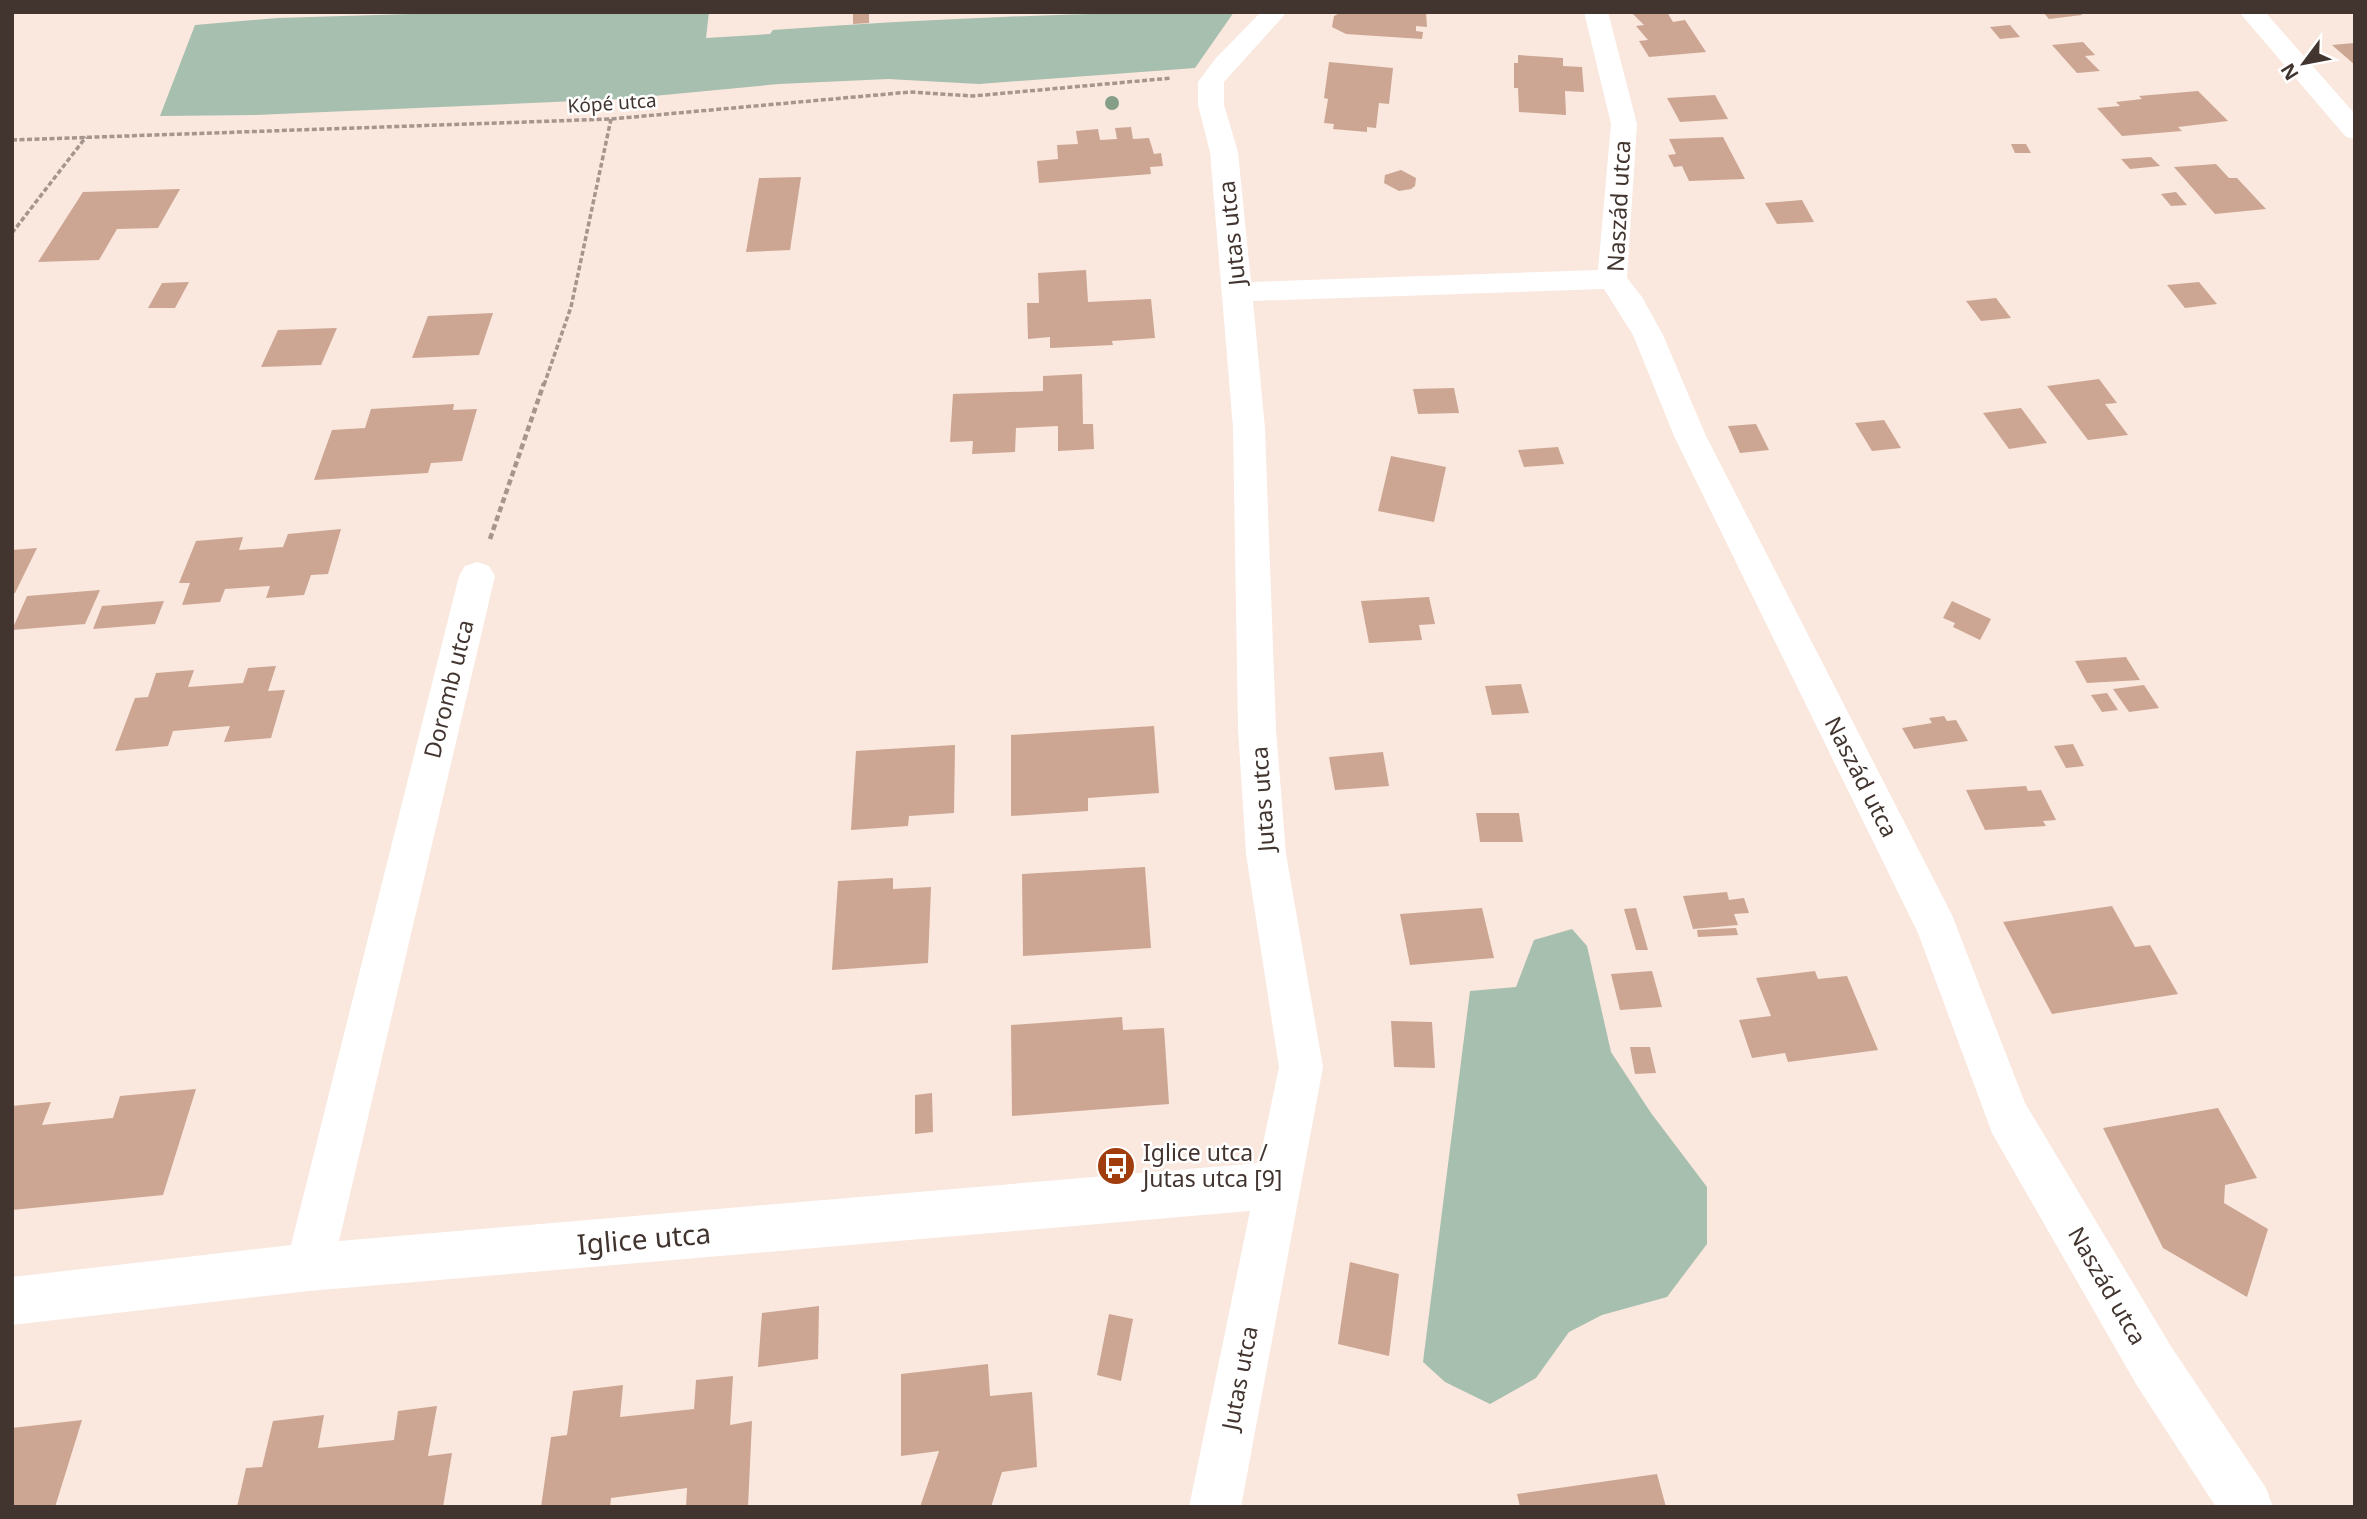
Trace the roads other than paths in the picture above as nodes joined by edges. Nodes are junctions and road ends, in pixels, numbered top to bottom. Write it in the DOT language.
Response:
graph roads {
  1 [pos="1275,12"];
  2 [pos="1596,12"];
  3 [pos="2251,12"];
  4 [pos="2355,131"];
  5 [pos="1612,279"];
  6 [pos="1238,292"];
  7 [pos="477,576"];
  8 [pos="1276,1185"];
  9 [pos="309,1267"];
  10 [pos="12,1301"];
  11 [pos="1215,1507"];
  12 [pos="2247,1507"];
  1 -- 6 [label="street, Jutas utca"];
  2 -- 5 [label="street, Naszád utca"];
  3 -- 4 [label="street"];
  5 -- 6 [label="street"];
  5 -- 12 [label="street, Naszád utca"];
  6 -- 8 [label="street, Jutas utca"];
  7 -- 9 [label="street, Doromb utca"];
  8 -- 9 [label="street, Iglice utca"];
  8 -- 11 [label="street, Jutas utca"];
  9 -- 10 [label="street, Iglice utca"];
}
